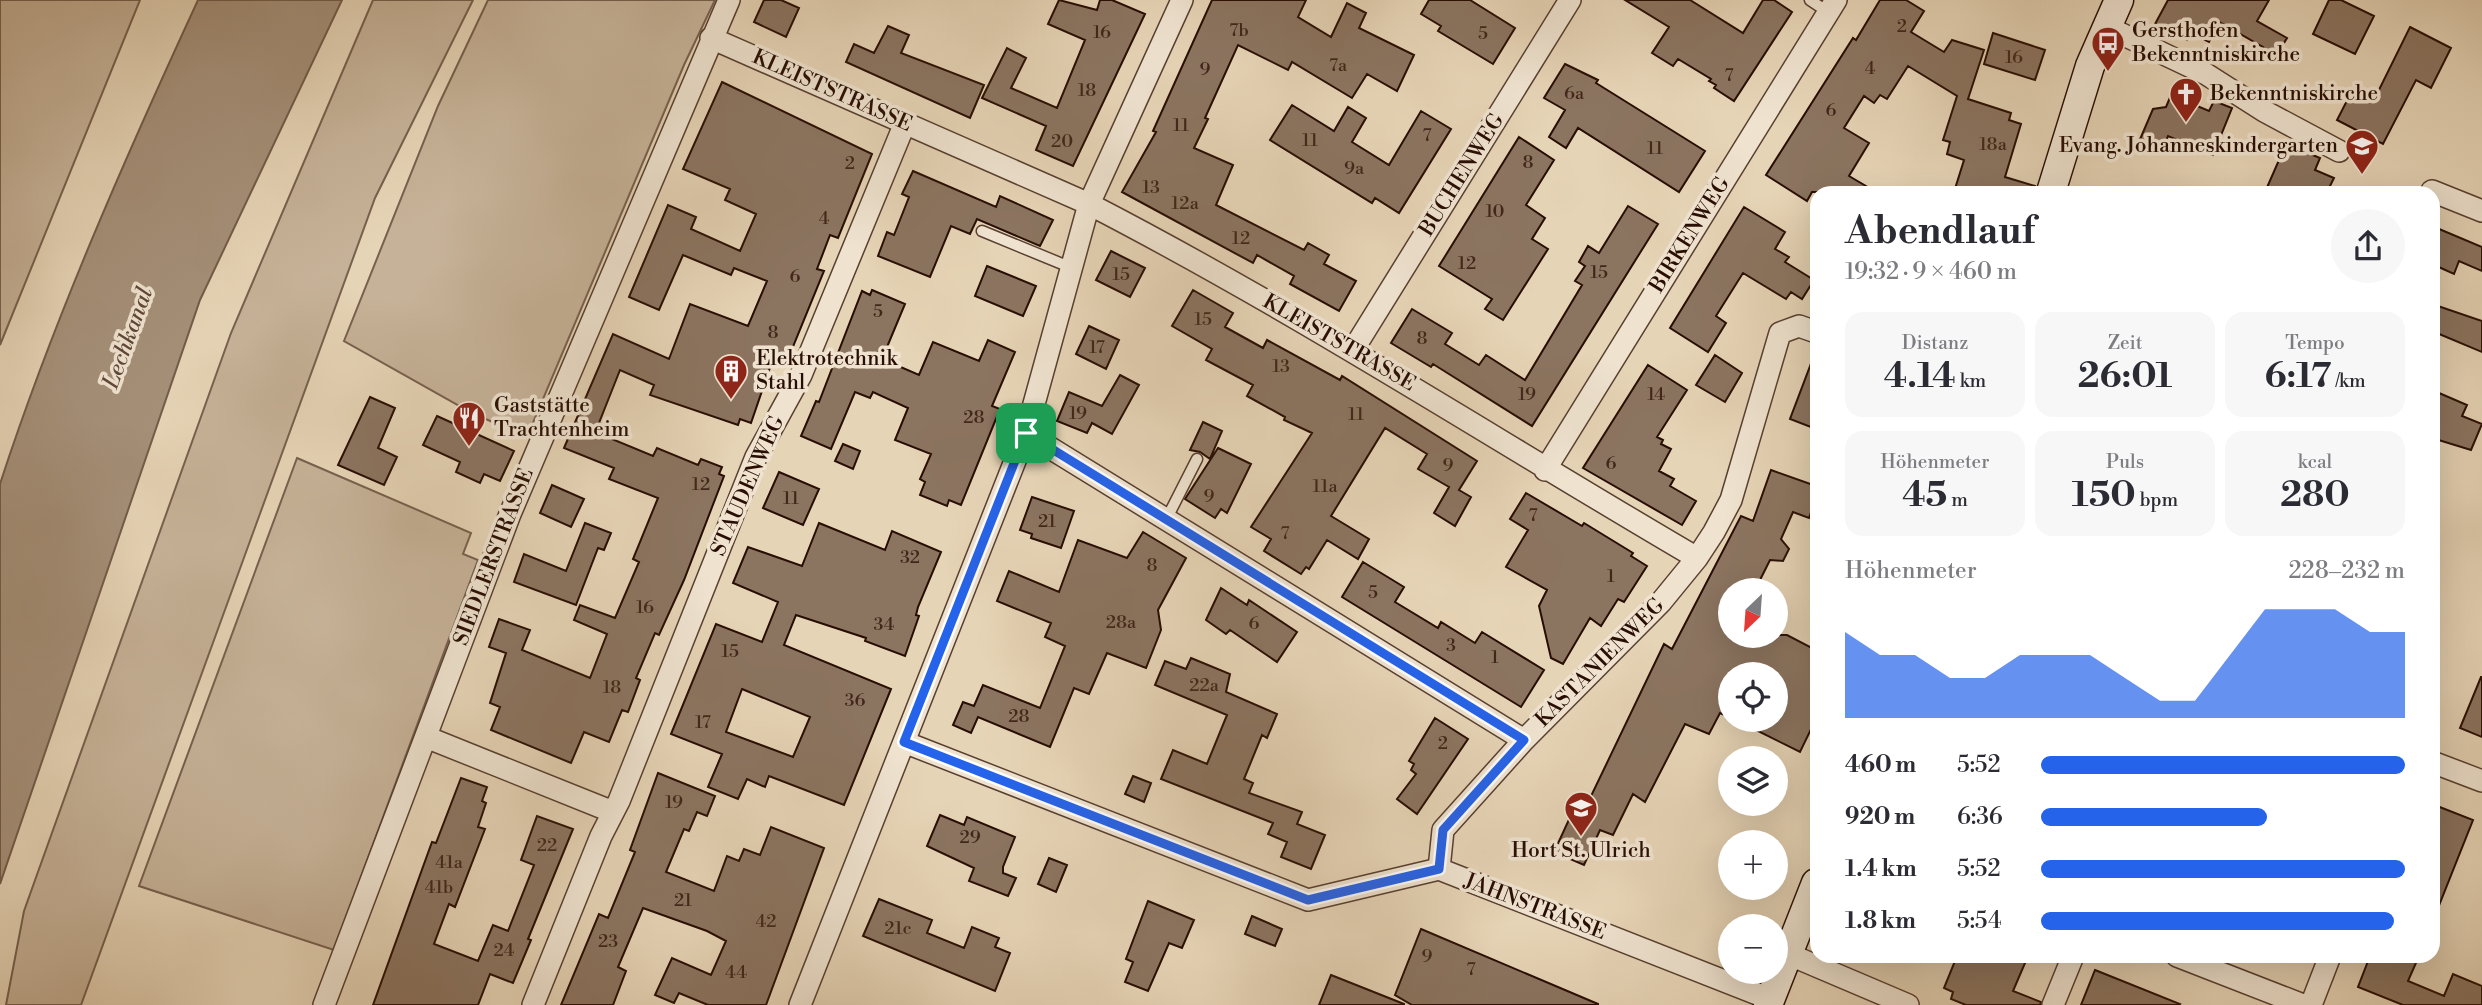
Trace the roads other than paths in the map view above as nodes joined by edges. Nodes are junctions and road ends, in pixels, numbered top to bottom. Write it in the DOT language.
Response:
graph roads {
  1 [pos="729,0"];
  2 [pos="1182,0"];
  3 [pos="1570,0"];
  4 [pos="1810,0"];
  5 [pos="2119,0"];
  6 [pos="1832,6"];
  7 [pos="2106,27"];
  8 [pos="711,38"];
  9 [pos="905,123"];
  10 [pos="2339,151"];
  11 [pos="2053,186"];
  12 [pos="2440,194"];
  13 [pos="1089,204"];
  14 [pos="2482,211"];
  15 [pos="982,231"];
  16 [pos="1072,268"];
  17 [pos="1810,330"];
  18 [pos="1353,350"];
  19 [pos="1026,433"];
  20 [pos="1197,458"];
  21 [pos="1545,470"];
  22 [pos="1166,520"];
  23 [pos="1697,558"];
  24 [pos="426,737"];
  25 [pos="1524,740"];
  26 [pos="904,742"];
  27 [pos="2440,765"];
  28 [pos="2482,781"];
  29 [pos="613,812"];
  30 [pos="1439,869"];
  31 [pos="1810,898"];
  32 [pos="1788,954"];
  33 [pos="2071,963"];
  34 [pos="2195,963"];
  35 [pos="2327,963"];
  36 [pos="1776,984"];
  37 [pos="1769,1002"];
  38 [pos="324,1005"];
  39 [pos="533,1005"];
  40 [pos="800,1005"];
  41 [pos="1908,1005"];
  42 [pos="2053,1005"];
  43 [pos="2303,1005"];
  44 [pos="2311,1005"];
  1 -- 8 [label="street, SIEDLERSTRASSE"];
  2 -- 13 [label="street"];
  3 -- 18 [label="street, BUCHENWEG"];
  4 -- 6 [label="lane"];
  5 -- 7 [label="street"];
  6 -- 21 [label="street, BIRKENWEG"];
  7 -- 10 [label="street"];
  7 -- 11 [label="street"];
  8 -- 9 [label="street, KLEISTSTRASSE"];
  8 -- 24 [label="street, SIEDLERSTRASSE"];
  9 -- 13 [label="street, KLEISTSTRASSE"];
  9 -- 29 [label="street, STAUDENWEG"];
  12 -- 14 [label="street"];
  13 -- 16 [label="street"];
  13 -- 18 [label="street, KLEISTSTRASSE"];
  15 -- 16 [label="lane"];
  16 -- 19 [label="street"];
  17 -- 23 [label="street"];
  18 -- 21 [label="street, KLEISTSTRASSE"];
  19 -- 22 [label="street"];
  19 -- 26 [label="street"];
  20 -- 22 [label="lane"];
  21 -- 23 [label="street, KLEISTSTRASSE"];
  22 -- 25 [label="street"];
  23 -- 25 [label="street, KASTANIENWEG"];
  24 -- 29 [label="street"];
  24 -- 38 [label="street, SIEDLERSTRASSE"];
  25 -- 30 [label="street, KASTANIENWEG"];
  26 -- 30 [label="street, JAHNSTRASSE"];
  26 -- 40 [label="street"];
  27 -- 28 [label="street"];
  29 -- 39 [label="street, STAUDENWEG"];
  30 -- 37 [label="street, JAHNSTRASSE"];
  31 -- 32 [label="street"];
  32 -- 41 [label="street"];
  33 -- 42 [label="street"];
  34 -- 43 [label="street"];
  35 -- 44 [label="street"];
  36 -- 37 [label="street"];
}
